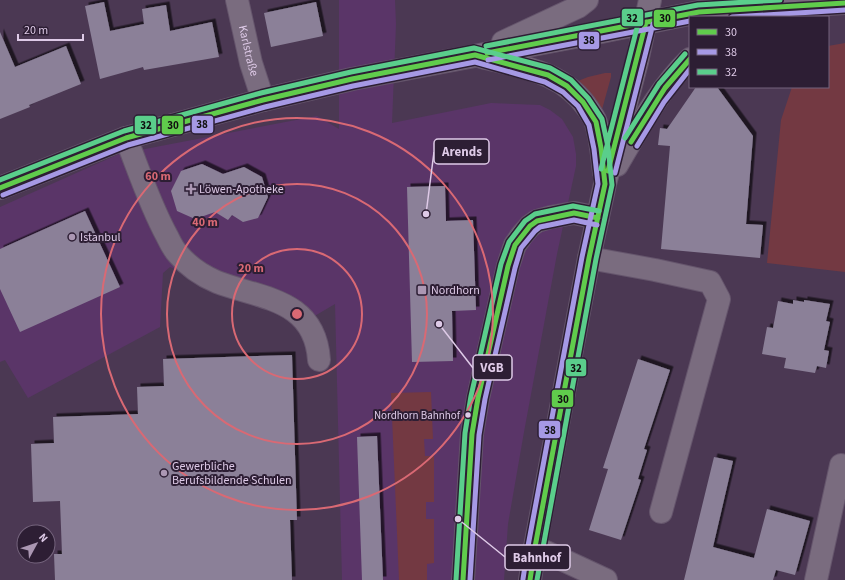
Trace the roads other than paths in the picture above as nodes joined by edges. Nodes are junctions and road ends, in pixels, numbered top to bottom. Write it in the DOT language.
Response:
graph roads {
  1 [pos="237,0"];
  2 [pos="587,0"];
  3 [pos="650,0"];
  4 [pos="845,3"];
  5 [pos="760,12"];
  6 [pos="646,22"];
  7 [pos="475,56"];
  8 [pos="689,60"];
  9 [pos="263,100"];
  10 [pos="126,138"];
  11 [pos="605,184"];
  12 [pos="0,188"];
  13 [pos="598,218"];
  14 [pos="589,258"];
  15 [pos="319,360"];
  16 [pos="841,465"];
  17 [pos="661,512"];
  18 [pos="535,546"];
  19 [pos="463,580"];
  20 [pos="530,580"];
  21 [pos="606,580"];
  22 [pos="816,580"];
  1 -- 9 [label="street, Karlstraße"];
  2 -- 7 [label="street"];
  3 -- 6 [label="street"];
  4 -- 5 [label="street"];
  5 -- 6 [label="street"];
  6 -- 7 [label="street"];
  6 -- 11 [label="street"];
  7 -- 9 [label="street"];
  7 -- 11 [label="street"];
  8 -- 11 [label="street"];
  9 -- 10 [label="street"];
  10 -- 12 [label="street"];
  10 -- 15 [label="street"];
  11 -- 13 [label="street"];
  13 -- 14 [label="street"];
  13 -- 19 [label="street"];
  14 -- 17 [label="street"];
  14 -- 18 [label="street"];
  16 -- 22 [label="street"];
  18 -- 20 [label="street"];
  18 -- 21 [label="street"];
}
